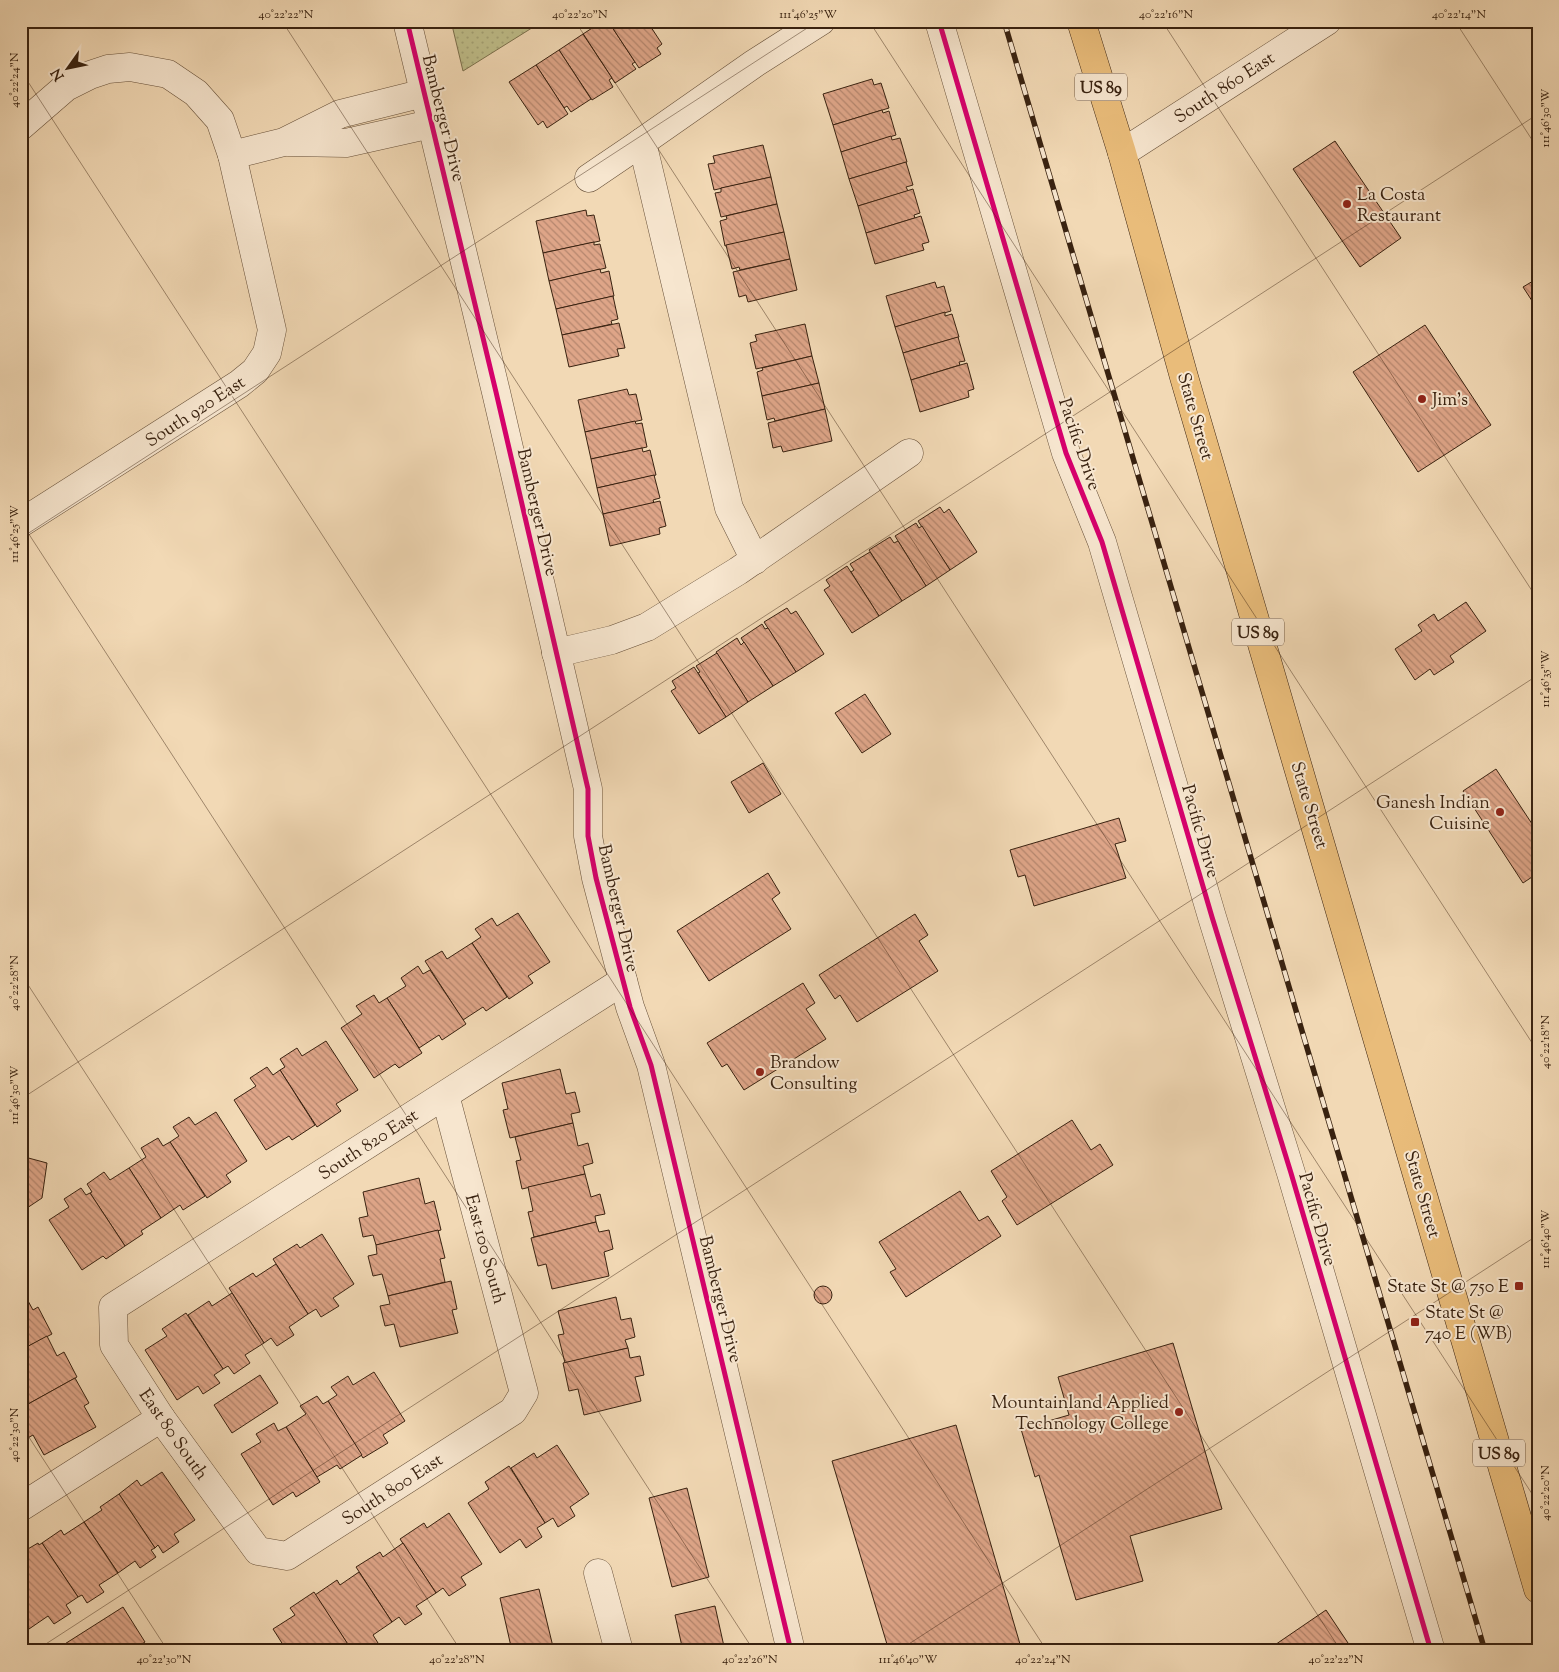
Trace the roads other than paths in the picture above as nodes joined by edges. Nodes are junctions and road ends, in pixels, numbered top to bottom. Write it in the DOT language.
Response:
graph roads {
  1 [pos="407,21"];
  2 [pos="822,21"];
  3 [pos="939,21"];
  4 [pos="1081,21"];
  5 [pos="1327,21"];
  6 [pos="424,93"];
  7 [pos="431,124"];
  8 [pos="21,126"];
  9 [pos="284,142"];
  10 [pos="642,142"];
  11 [pos="1122,154"];
  12 [pos="232,155"];
  13 [pos="589,178"];
  14 [pos="909,453"];
  15 [pos="21,523"];
  16 [pos="755,560"];
  17 [pos="556,653"];
  18 [pos="623,982"];
  19 [pos="445,1095"];
  20 [pos="114,1307"];
  21 [pos="518,1402"];
  22 [pos="161,1418"];
  23 [pos="21,1507"];
  24 [pos="258,1552"];
  25 [pos="598,1573"];
  26 [pos="1538,1589"];
  27 [pos="619,1651"];
  28 [pos="791,1651"];
  29 [pos="1431,1651"];
  1 -- 6 [label="street, Bamberger Drive"];
  2 -- 10 [label="street"];
  3 -- 29 [label="street, Pacific Drive"];
  4 -- 11 [label="main road, State Street / US 89"];
  5 -- 11 [label="street, South 860 East"];
  6 -- 7 [label="street, Bamberger Drive"];
  6 -- 9 [label="street"];
  7 -- 9 [label="street"];
  7 -- 17 [label="street, Bamberger Drive"];
  8 -- 12 [label="street, South 920 East"];
  9 -- 12 [label="street"];
  10 -- 13 [label="street"];
  10 -- 16 [label="street"];
  11 -- 26 [label="main road, State Street / US 89"];
  12 -- 15 [label="street, South 920 East"];
  14 -- 16 [label="street"];
  16 -- 17 [label="street"];
  17 -- 18 [label="street, Bamberger Drive"];
  18 -- 19 [label="street, South 820 East"];
  18 -- 28 [label="street, Bamberger Drive"];
  19 -- 20 [label="street, South 820 East"];
  19 -- 21 [label="street, East 100 South"];
  20 -- 22 [label="street, East 80 South"];
  21 -- 24 [label="street, South 800 East"];
  22 -- 23 [label="street"];
  22 -- 24 [label="street, East 80 South"];
  25 -- 27 [label="street"];
}
